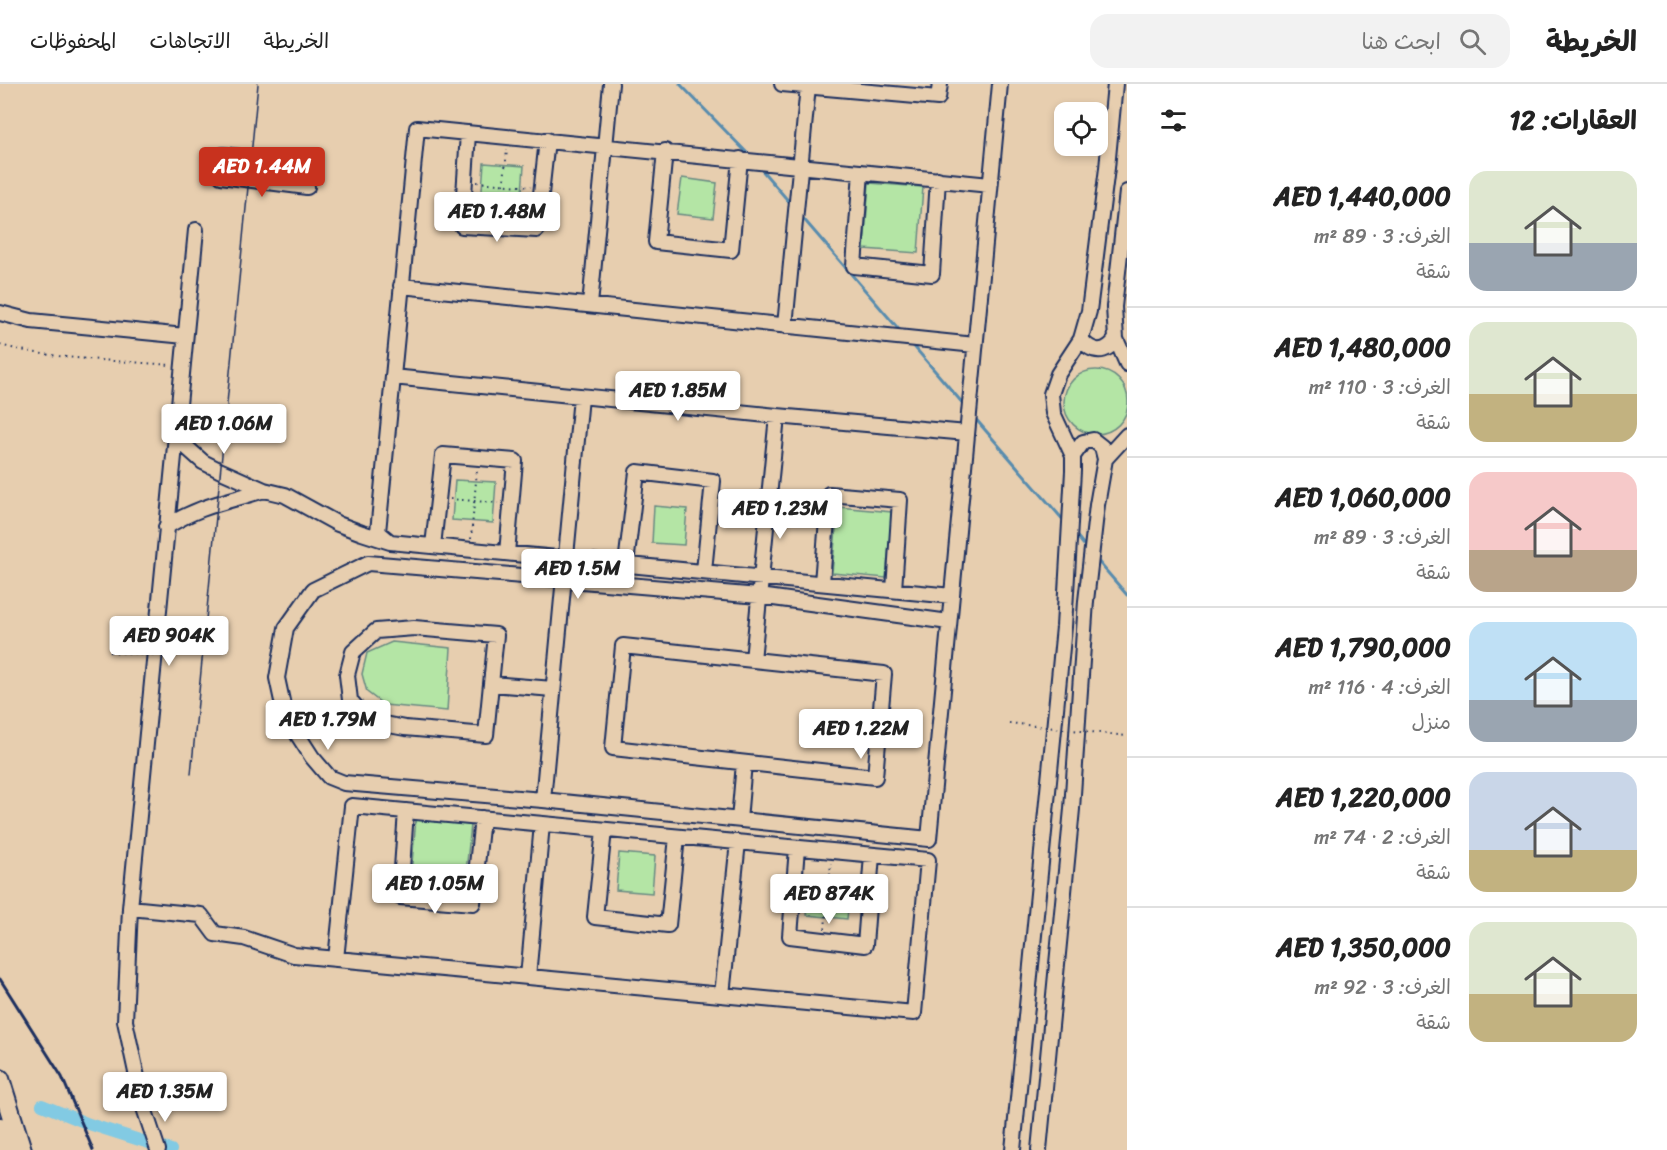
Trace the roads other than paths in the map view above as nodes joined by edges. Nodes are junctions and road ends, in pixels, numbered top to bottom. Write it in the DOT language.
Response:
graph roads {
  1 [pos="611,84"];
  2 [pos="782,84"];
  3 [pos="940,84"];
  4 [pos="1000,84"];
  5 [pos="1115,84"];
  6 [pos="808,86"];
  7 [pos="468,133"];
  8 [pos="547,140"];
  9 [pos="605,145"];
  10 [pos="664,152"];
  11 [pos="223,154"];
  12 [pos="740,159"];
  13 [pos="310,165"];
  14 [pos="801,165"];
  15 [pos="861,172"];
  16 [pos="221,176"];
  17 [pos="938,179"];
  18 [pos="990,185"];
  19 [pos="308,187"];
  20 [pos="1127,192"];
  21 [pos="196,230"];
  22 [pos="401,286"];
  23 [pos="590,305"];
  24 [pos="0,313"];
  25 [pos="785,326"];
  26 [pos="185,336"];
  27 [pos="1081,339"];
  28 [pos="1116,339"];
  29 [pos="975,345"];
  30 [pos="1127,364"];
  31 [pos="393,377"];
  32 [pos="581,397"];
  33 [pos="777,416"];
  34 [pos="967,433"];
  35 [pos="1127,435"];
  36 [pos="175,437"];
  37 [pos="1073,456"];
  38 [pos="1105,459"];
  39 [pos="264,490"];
  40 [pos="166,527"];
  41 [pos="390,542"];
  42 [pos="433,546"];
  43 [pos="507,553"];
  44 [pos="566,558"];
  45 [pos="626,564"];
  46 [pos="704,571"];
  47 [pos="761,577"];
  48 [pos="564,581"];
  49 [pos="822,583"];
  50 [pos="894,590"];
  51 [pos="759,596"];
  52 [pos="952,596"];
  53 [pos="949,622"];
  54 [pos="753,660"];
  55 [pos="491,684"];
  56 [pos="553,689"];
  57 [pos="744,763"];
  58 [pos="543,800"];
  59 [pos="406,811"];
  60 [pos="482,818"];
  61 [pos="739,820"];
  62 [pos="542,824"];
  63 [pos="604,830"];
  64 [pos="677,837"];
  65 [pos="738,842"];
  66 [pos="797,848"];
  67 [pos="872,855"];
  68 [pos="130,908"];
  69 [pos="336,959"];
  70 [pos="528,977"];
  71 [pos="722,995"];
  72 [pos="0,1079"];
  73 [pos="0,1127"];
  74 [pos="6,1150"];
  75 [pos="22,1150"];
  76 [pos="158,1150"];
  77 [pos="1013,1150"];
  78 [pos="1039,1150"];
  1 -- 9 [label="street"];
  2 -- 6 [label="street"];
  3 -- 6 [label="street"];
  4 -- 18 [label="street"];
  5 -- 27 [label="street"];
  6 -- 14 [label="street"];
  7 -- 8 [label="street"];
  7 -- 8 [label="street"];
  7 -- 22 [label="street"];
  8 -- 9 [label="street"];
  9 -- 10 [label="street"];
  9 -- 23 [label="street"];
  10 -- 12 [label="street"];
  10 -- 12 [label="street"];
  11 -- 13 [label="street"];
  12 -- 14 [label="street"];
  14 -- 15 [label="street"];
  14 -- 25 [label="street"];
  15 -- 17 [label="street"];
  15 -- 17 [label="street"];
  16 -- 19 [label="street"];
  17 -- 18 [label="street"];
  18 -- 29 [label="street"];
  20 -- 28 [label="street"];
  21 -- 26 [label="street"];
  22 -- 23 [label="street"];
  22 -- 31 [label="street"];
  23 -- 25 [label="street"];
  24 -- 26 [label="street"];
  25 -- 29 [label="street"];
  26 -- 36 [label="street"];
  27 -- 28 [label="street"];
  27 -- 37 [label="street"];
  28 -- 30 [label="street"];
  29 -- 34 [label="street"];
  31 -- 32 [label="street"];
  31 -- 41 [label="street"];
  32 -- 33 [label="street"];
  32 -- 44 [label="street"];
  33 -- 34 [label="street"];
  33 -- 47 [label="street"];
  34 -- 52 [label="street"];
  35 -- 38 [label="street"];
  36 -- 39 [label="street"];
  36 -- 40 [label="street"];
  37 -- 38 [label="street"];
  37 -- 77 [label="street"];
  38 -- 78 [label="street"];
  39 -- 40 [label="street"];
  39 -- 41 [label="street"];
  40 -- 68 [label="street"];
  41 -- 42 [label="street"];
  42 -- 43 [label="street"];
  42 -- 43 [label="street"];
  43 -- 44 [label="street"];
  44 -- 45 [label="street"];
  44 -- 48 [label="street"];
  45 -- 46 [label="street"];
  45 -- 46 [label="street"];
  46 -- 47 [label="street"];
  47 -- 49 [label="street"];
  47 -- 51 [label="street"];
  48 -- 51 [label="street"];
  48 -- 56 [label="street"];
  48 -- 58 [label="street"];
  49 -- 50 [label="street"];
  49 -- 50 [label="street"];
  50 -- 52 [label="street"];
  51 -- 53 [label="street"];
  51 -- 54 [label="street"];
  52 -- 53 [label="street"];
  53 -- 61 [label="street"];
  54 -- 57 [label="street"];
  54 -- 57 [label="street"];
  55 -- 55 [label="street"];
  55 -- 56 [label="street"];
  56 -- 58 [label="street"];
  57 -- 61 [label="street"];
  58 -- 61 [label="street"];
  59 -- 60 [label="street"];
  59 -- 60 [label="street"];
  59 -- 69 [label="street"];
  60 -- 62 [label="street"];
  62 -- 63 [label="street"];
  62 -- 70 [label="street"];
  63 -- 64 [label="street"];
  63 -- 64 [label="street"];
  64 -- 65 [label="street"];
  65 -- 66 [label="street"];
  65 -- 71 [label="street"];
  66 -- 67 [label="street"];
  66 -- 67 [label="street"];
  67 -- 71 [label="street"];
  68 -- 69 [label="street"];
  68 -- 76 [label="street"];
  69 -- 70 [label="street"];
  70 -- 71 [label="street"];
  72 -- 75 [label="main road"];
  73 -- 74 [label="main road"];
}
